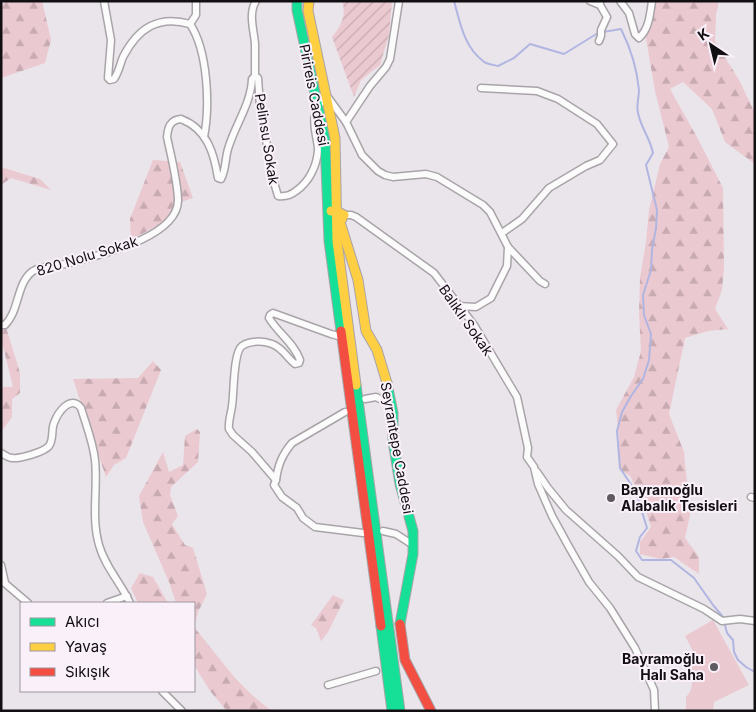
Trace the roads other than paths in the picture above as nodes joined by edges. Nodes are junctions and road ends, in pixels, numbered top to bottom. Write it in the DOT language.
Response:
graph roads {
  1 [pos="104,1"];
  2 [pos="196,1"];
  3 [pos="256,1"];
  4 [pos="297,1"];
  5 [pos="308,1"];
  6 [pos="400,1"];
  7 [pos="590,1"];
  8 [pos="620,1"];
  9 [pos="652,1"];
  10 [pos="600,3"];
  11 [pos="190,24"];
  12 [pos="600,36"];
  13 [pos="255,76"];
  14 [pos="480,88"];
  15 [pos="327,96"];
  16 [pos="317,106"];
  17 [pos="346,122"];
  18 [pos="204,137"];
  19 [pos="336,212"];
  20 [pos="502,233"];
  21 [pos="508,247"];
  22 [pos="545,284"];
  23 [pos="458,306"];
  24 [pos="1,325"];
  25 [pos="342,337"];
  26 [pos="365,400"];
  27 [pos="392,405"];
  28 [pos="345,412"];
  29 [pos="1,454"];
  30 [pos="534,467"];
  31 [pos="276,480"];
  32 [pos="383,531"];
  33 [pos="364,533"];
  34 [pos="413,545"];
  35 [pos="1,565"];
  36 [pos="3,581"];
  37 [pos="127,596"];
  38 [pos="27,602"];
  39 [pos="110,602"];
  40 [pos="130,602"];
  41 [pos="755,621"];
  42 [pos="376,671"];
  43 [pos="328,685"];
  44 [pos="163,692"];
  45 [pos="182,711"];
  46 [pos="392,711"];
  47 [pos="400,711"];
  48 [pos="431,711"];
  49 [pos="655,711"];
  1 -- 11 [label="street"];
  2 -- 11 [label="street"];
  3 -- 13 [label="street"];
  4 -- 16 [label="main road, Pirireis Caddesi"];
  5 -- 15 [label="main road, Pirireis Caddesi"];
  6 -- 17 [label="street"];
  7 -- 10 [label="street"];
  8 -- 9 [label="street"];
  10 -- 12 [label="street"];
  11 -- 18 [label="street"];
  13 -- 16 [label="street, Pelinsu Sokak"];
  13 -- 18 [label="street, 820 Nolu Sokak"];
  14 -- 20 [label="street"];
  15 -- 16 [label="street"];
  15 -- 17 [label="street"];
  15 -- 19 [label="main road, Pirireis Caddesi"];
  16 -- 19 [label="main road, Pirireis Caddesi"];
  17 -- 20 [label="street"];
  18 -- 24 [label="street, 820 Nolu Sokak"];
  19 -- 23 [label="street, Balıklı Sokak"];
  19 -- 25 [label="main road"];
  19 -- 27 [label="main road, Seyrantepe Caddesi"];
  19 -- 47 [label="main road"];
  20 -- 21 [label="street"];
  21 -- 22 [label="street"];
  21 -- 23 [label="street"];
  23 -- 30 [label="street, Balıklı Sokak"];
  25 -- 31 [label="street"];
  25 -- 46 [label="main road"];
  26 -- 27 [label="street"];
  27 -- 34 [label="main road, Seyrantepe Caddesi"];
  28 -- 31 [label="street"];
  29 -- 37 [label="street"];
  30 -- 41 [label="street, Balıklı Sokak"];
  30 -- 49 [label="street, Balıklı Sokak"];
  31 -- 33 [label="street"];
  32 -- 34 [label="street"];
  34 -- 48 [label="main road, Seyrantepe Caddesi"];
  35 -- 36 [label="street"];
  36 -- 38 [label="street"];
  37 -- 39 [label="street"];
  37 -- 40 [label="street"];
  42 -- 43 [label="street"];
  44 -- 45 [label="street"];
}
